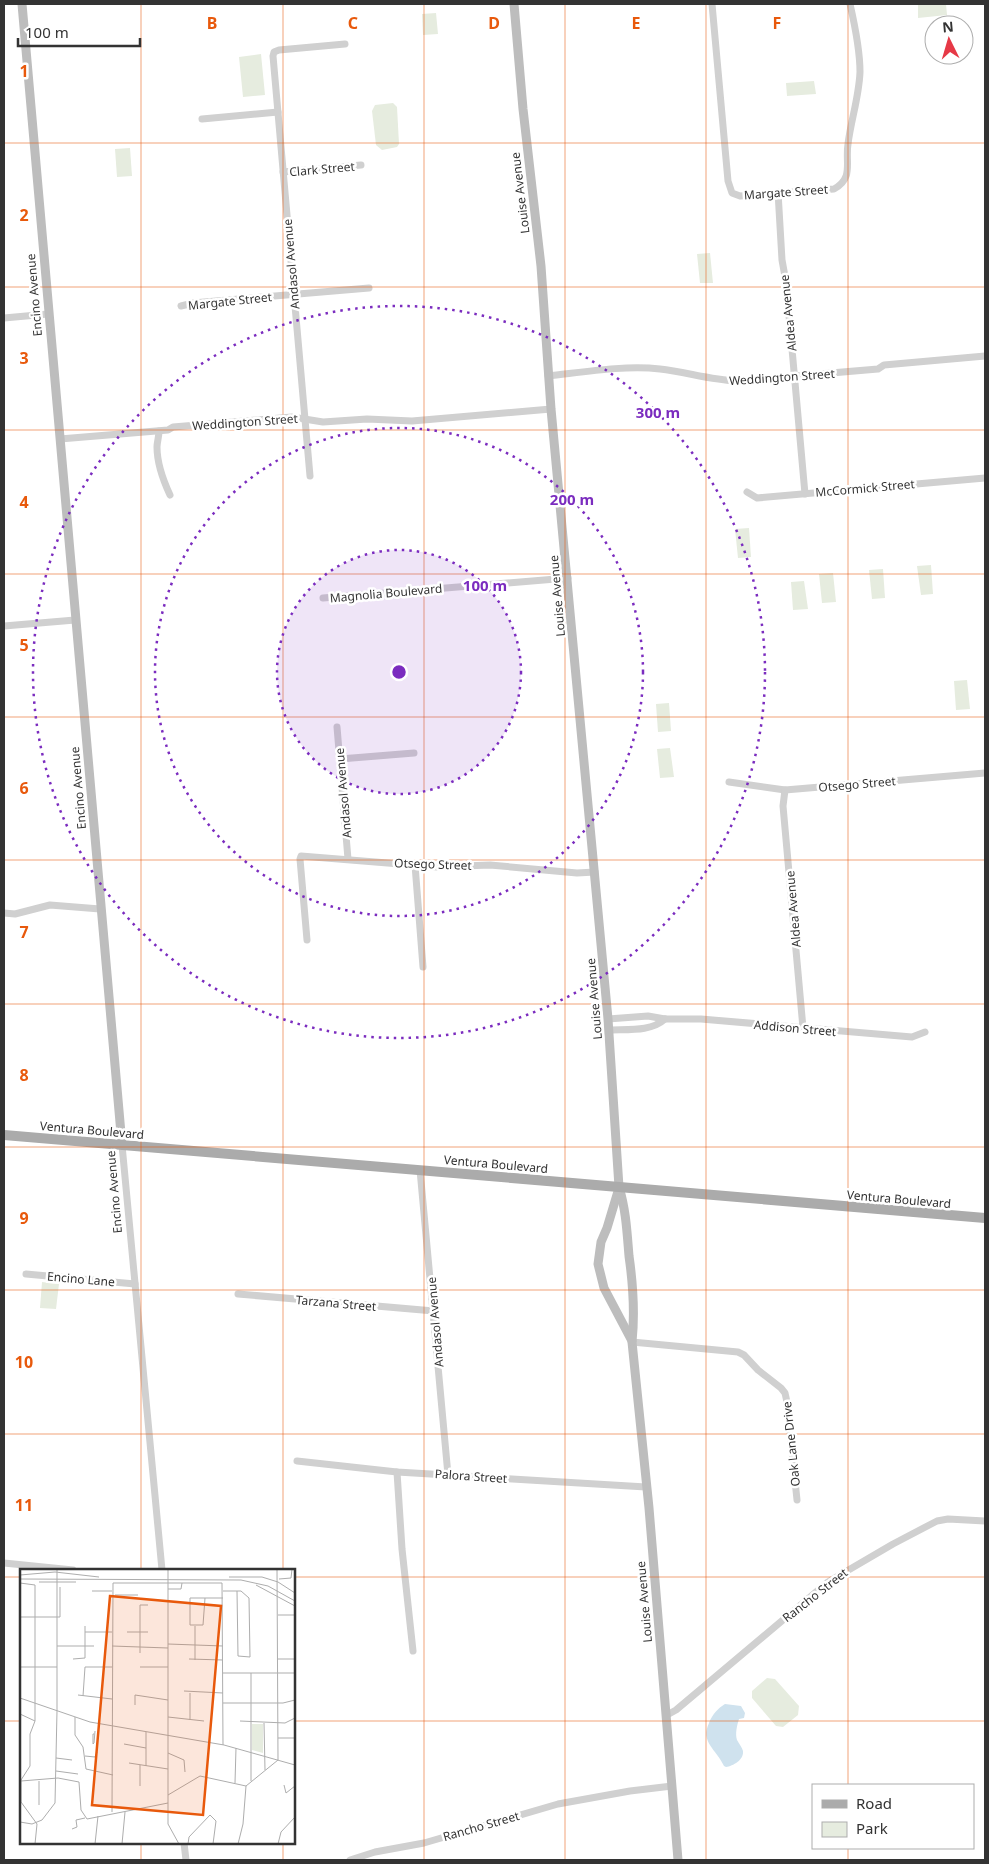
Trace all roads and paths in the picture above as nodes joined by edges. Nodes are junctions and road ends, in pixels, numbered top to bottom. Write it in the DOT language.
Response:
graph roads {
  1 [pos="22,4"];
  2 [pos="514,4"];
  3 [pos="712,4"];
  4 [pos="850,4"];
  5 [pos="345,44"];
  6 [pos="278,112"];
  7 [pos="202,119"];
  8 [pos="361,165"];
  9 [pos="283,172"];
  10 [pos="778,192"];
  11 [pos="369,288"];
  12 [pos="294,295"];
  13 [pos="181,306"];
  14 [pos="48,314"];
  15 [pos="4,318"];
  16 [pos="985,356"];
  17 [pos="548,376"];
  18 [pos="794,376"];
  19 [pos="551,409"];
  20 [pos="305,418"];
  21 [pos="159,431"];
  22 [pos="151,432"];
  23 [pos="60,439"];
  24 [pos="157,445"];
  25 [pos="310,476"];
  26 [pos="985,478"];
  27 [pos="746,492"];
  28 [pos="805,494"];
  29 [pos="170,495"];
  30 [pos="568,578"];
  31 [pos="323,598"];
  32 [pos="75,620"];
  33 [pos="4,626"];
  34 [pos="338,727"];
  35 [pos="414,753"];
  36 [pos="340,759"];
  37 [pos="985,773"];
  38 [pos="729,782"];
  39 [pos="784,790"];
  40 [pos="348,859"];
  41 [pos="415,865"];
  42 [pos="595,872"];
  43 [pos="100,909"];
  44 [pos="4,913"];
  45 [pos="307,940"];
  46 [pos="423,967"];
  47 [pos="608,1019"];
  48 [pos="664,1019"];
  49 [pos="803,1028"];
  50 [pos="609,1030"];
  51 [pos="925,1032"];
  52 [pos="4,1135"];
  53 [pos="122,1145"];
  54 [pos="420,1170"];
  55 [pos="619,1186"];
  56 [pos="985,1218"];
  57 [pos="26,1274"];
  58 [pos="135,1284"];
  59 [pos="238,1294"];
  60 [pos="434,1311"];
  61 [pos="632,1342"];
  62 [pos="297,1462"];
  63 [pos="397,1472"];
  64 [pos="448,1475"];
  65 [pos="646,1487"];
  66 [pos="797,1500"];
  67 [pos="985,1521"];
  68 [pos="4,1563"];
  69 [pos="63,1569"];
  70 [pos="162,1569"];
  71 [pos="413,1651"];
  72 [pos="667,1715"];
  73 [pos="672,1786"];
  74 [pos="184,1844"];
  75 [pos="186,1860"];
  76 [pos="350,1860"];
  77 [pos="678,1860"];
  1 -- 14 [label="street, Encino Avenue"];
  2 -- 17 [label="street, Louise Avenue"];
  3 -- 10 [label="street, Margate Street"];
  4 -- 10 [label="street, Margate Street"];
  5 -- 6 [label="street, Andasol Avenue"];
  6 -- 7 [label="street"];
  6 -- 9 [label="street, Andasol Avenue"];
  8 -- 9 [label="street, Clark Street"];
  9 -- 12 [label="street, Andasol Avenue"];
  10 -- 18 [label="street, Aldea Avenue"];
  11 -- 12 [label="street, Margate Street"];
  12 -- 13 [label="street, Margate Street"];
  12 -- 20 [label="street, Andasol Avenue"];
  14 -- 15 [label="street"];
  14 -- 23 [label="street, Encino Avenue"];
  16 -- 18 [label="street, Weddington Street"];
  17 -- 18 [label="street, Weddington Street"];
  17 -- 19 [label="street, Louise Avenue"];
  18 -- 28 [label="street, Aldea Avenue"];
  19 -- 20 [label="street, Weddington Street"];
  19 -- 30 [label="street, Louise Avenue"];
  20 -- 21 [label="street, Weddington Street"];
  20 -- 25 [label="street, Andasol Avenue"];
  21 -- 22 [label="street, Weddington Street"];
  21 -- 24 [label="street"];
  22 -- 23 [label="street, Weddington Street"];
  22 -- 24 [label="street"];
  23 -- 32 [label="street, Encino Avenue"];
  24 -- 29 [label="street"];
  26 -- 28 [label="street, McCormick Street"];
  27 -- 28 [label="street, McCormick Street"];
  30 -- 31 [label="street, Magnolia Boulevard"];
  30 -- 42 [label="street, Louise Avenue"];
  32 -- 33 [label="street"];
  32 -- 43 [label="street, Encino Avenue"];
  34 -- 36 [label="street, Andasol Avenue"];
  35 -- 36 [label="street"];
  36 -- 40 [label="street, Andasol Avenue"];
  37 -- 39 [label="street, Otsego Street"];
  38 -- 39 [label="street, Otsego Street"];
  39 -- 49 [label="street, Aldea Avenue"];
  40 -- 41 [label="street, Otsego Street"];
  40 -- 45 [label="street, Otsego Street"];
  41 -- 42 [label="street, Otsego Street"];
  41 -- 46 [label="street"];
  42 -- 47 [label="street, Louise Avenue"];
  43 -- 44 [label="street"];
  43 -- 53 [label="street, Encino Avenue"];
  47 -- 48 [label="street, Addison Street"];
  47 -- 50 [label="street, Louise Avenue"];
  48 -- 49 [label="street, Addison Street"];
  48 -- 50 [label="street, Addison Street"];
  49 -- 51 [label="street, Addison Street"];
  50 -- 55 [label="street, Louise Avenue"];
  52 -- 53 [label="main road, Ventura Boulevard"];
  53 -- 54 [label="main road, Ventura Boulevard"];
  53 -- 58 [label="street, Encino Avenue"];
  54 -- 55 [label="main road, Ventura Boulevard"];
  54 -- 60 [label="street, Andasol Avenue"];
  55 -- 56 [label="main road, Ventura Boulevard"];
  55 -- 61 [label="street, Louise Avenue"];
  55 -- 61 [label="street, Louise Avenue"];
  57 -- 58 [label="street, Encino Lane"];
  58 -- 70 [label="street, Encino Avenue"];
  59 -- 60 [label="street, Tarzana Street"];
  60 -- 64 [label="street, Andasol Avenue"];
  61 -- 65 [label="street, Louise Avenue"];
  61 -- 66 [label="street, Oak Lane Drive"];
  62 -- 63 [label="street, Palora Street"];
  63 -- 64 [label="street, Palora Street"];
  63 -- 71 [label="street"];
  64 -- 65 [label="street, Palora Street"];
  65 -- 72 [label="street, Louise Avenue"];
  67 -- 72 [label="street, Rancho Street"];
  68 -- 69 [label="street"];
  72 -- 73 [label="street, Louise Avenue"];
  73 -- 76 [label="street, Rancho Street"];
  73 -- 77 [label="street, Louise Avenue"];
  74 -- 75 [label="street"];
}
